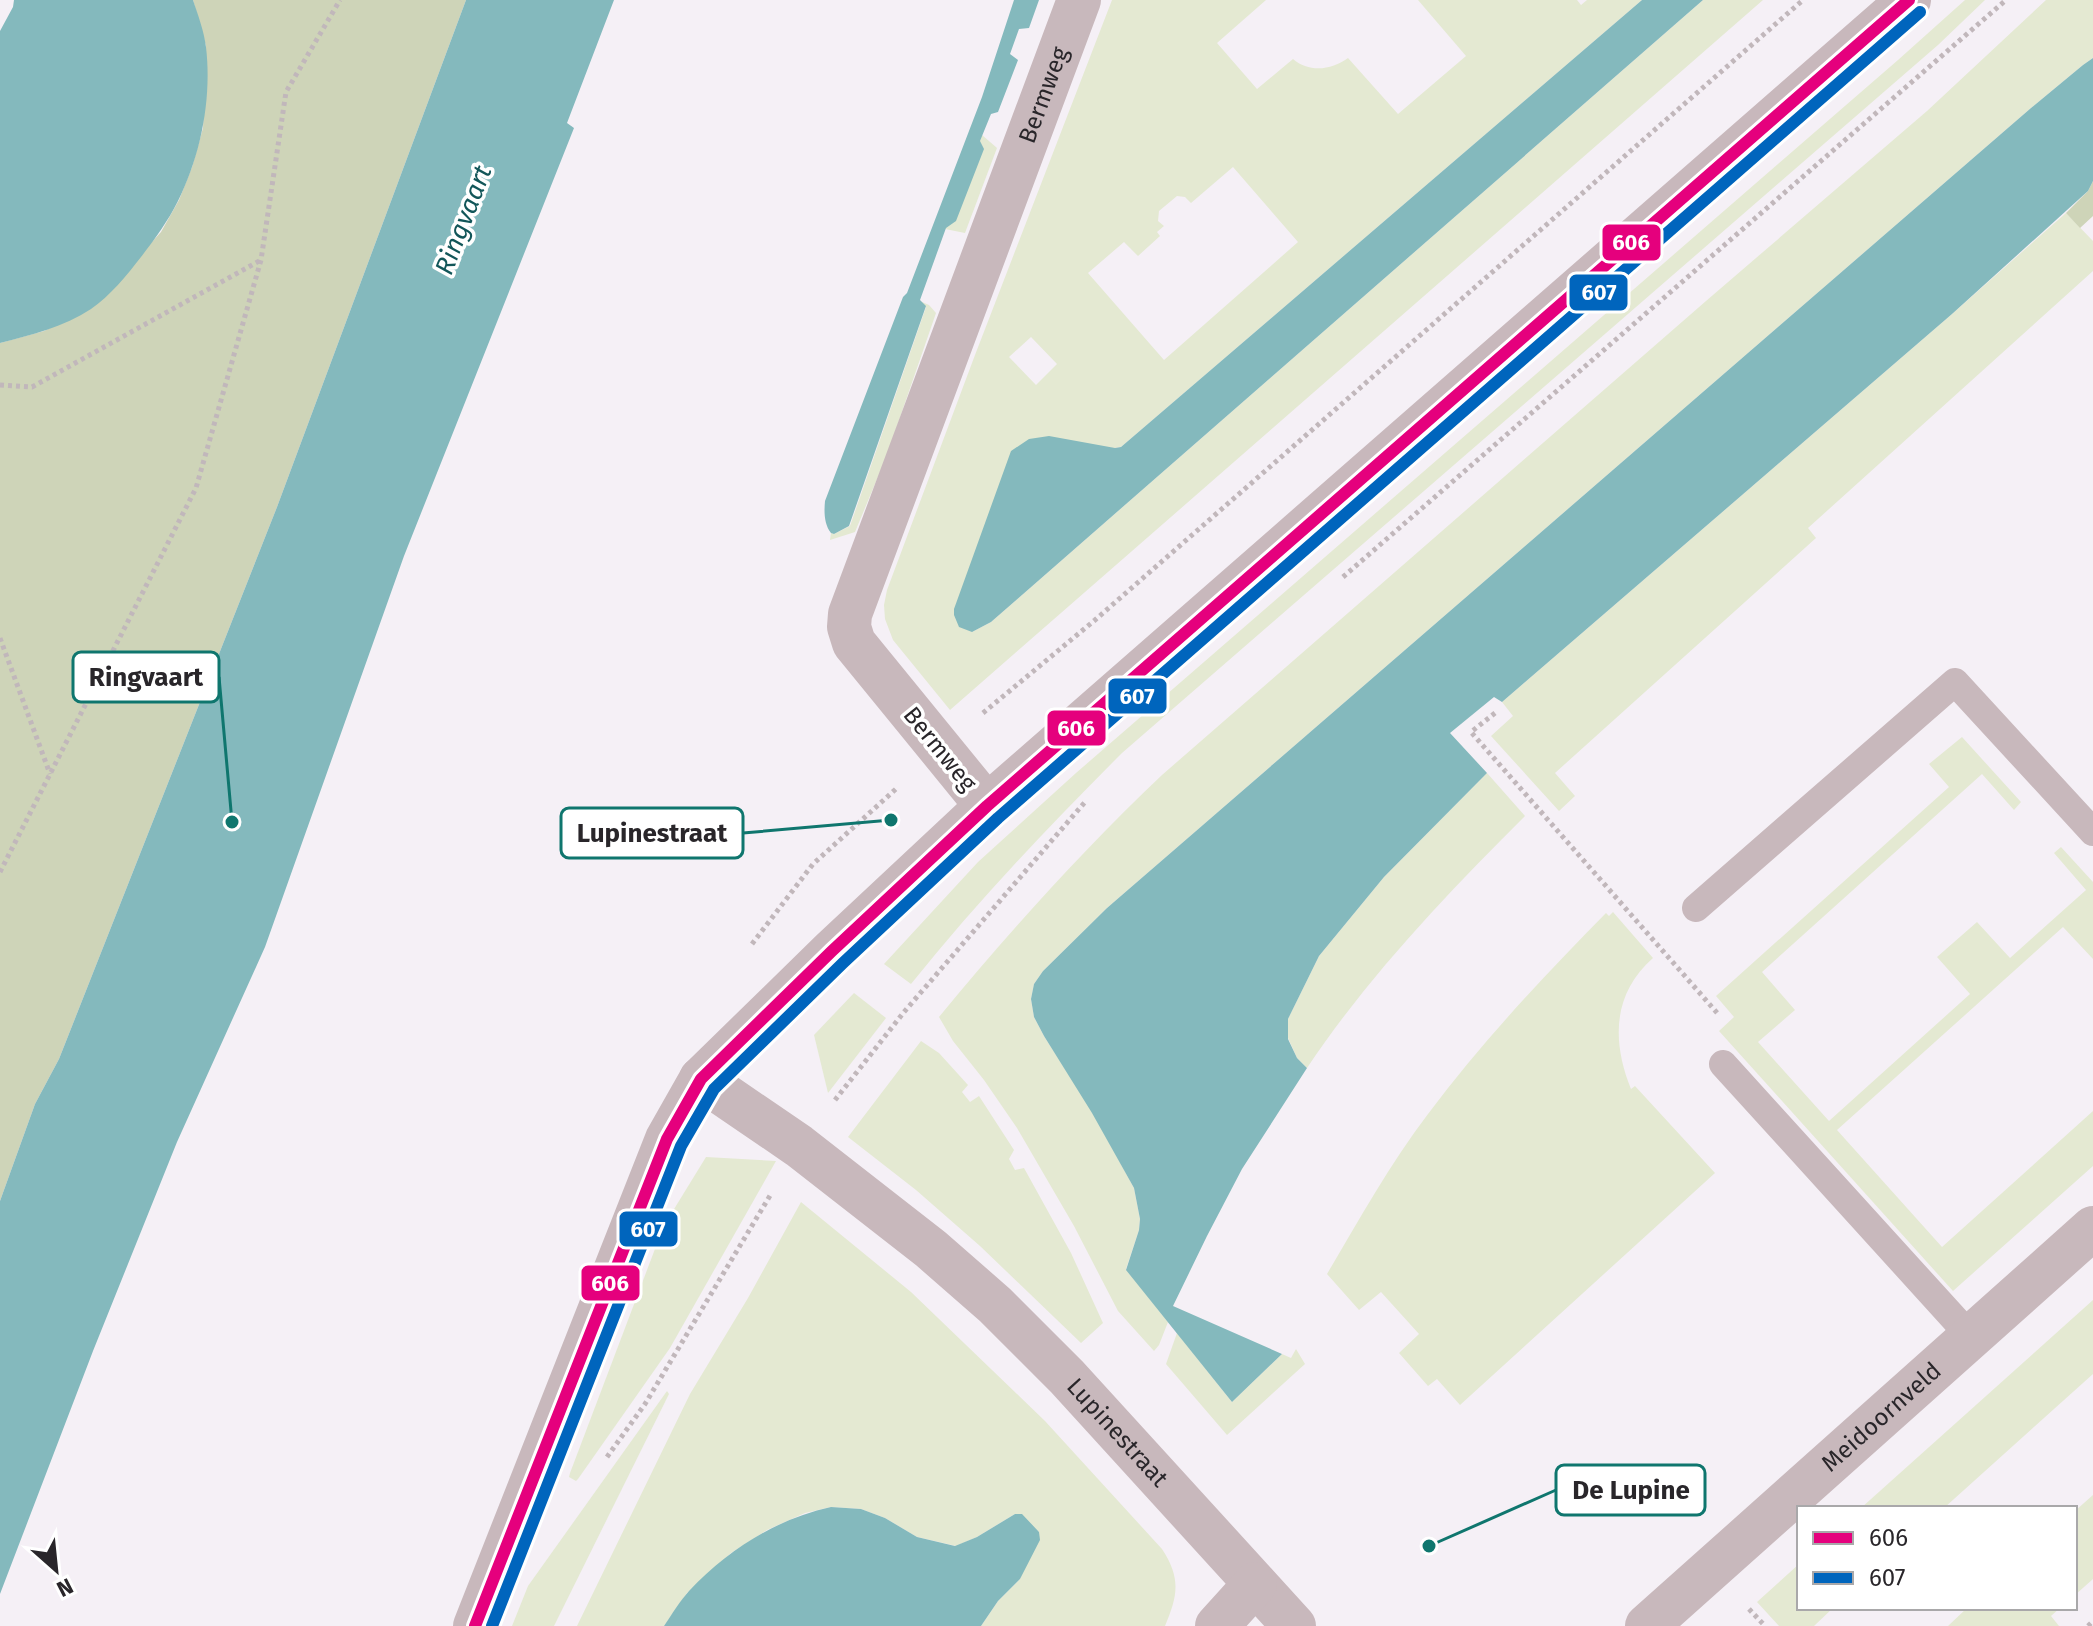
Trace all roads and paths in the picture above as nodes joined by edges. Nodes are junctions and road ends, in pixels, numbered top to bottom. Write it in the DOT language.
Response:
graph roads {
  1 [pos="340,0"];
  2 [pos="1079,0"];
  3 [pos="1803,0"];
  4 [pos="1909,0"];
  5 [pos="2006,0"];
  6 [pos="261,260"];
  7 [pos="0,385"];
  8 [pos="1339,581"];
  9 [pos="0,638"];
  10 [pos="1495,713"];
  11 [pos="940,749"];
  12 [pos="50,774"];
  13 [pos="1086,800"];
  14 [pos="987,806"];
  15 [pos="2093,832"];
  16 [pos="0,872"];
  17 [pos="1696,908"];
  18 [pos="743,956"];
  19 [pos="1723,1064"];
  20 [pos="701,1079"];
  21 [pos="799,1146"];
  22 [pos="2093,1228"];
  23 [pos="696,1320"];
  24 [pos="1971,1337"];
  25 [pos="1255,1584"];
  26 [pos="2093,1621"];
  27 [pos="475,1626"];
  28 [pos="1217,1626"];
  29 [pos="1294,1626"];
  30 [pos="1647,1626"];
  31 [pos="2088,1626"];
  1 -- 6 [label="path"];
  2 -- 11 [label="street, Bermweg"];
  3 -- 11 [label="path"];
  4 -- 14 [label="street"];
  5 -- 8 [label="path"];
  6 -- 7 [label="path"];
  6 -- 12 [label="path"];
  9 -- 12 [label="path"];
  10 -- 19 [label="path"];
  11 -- 14 [label="street, Bermweg"];
  11 -- 18 [label="path"];
  12 -- 16 [label="path"];
  13 -- 21 [label="path"];
  14 -- 20 [label="street, Bermweg"];
  15 -- 17 [label="lane"];
  19 -- 24 [label="lane"];
  20 -- 21 [label="street, Lupinestraat"];
  20 -- 27 [label="street, Bermweg"];
  21 -- 23 [label="path"];
  21 -- 25 [label="street, Lupinestraat"];
  22 -- 24 [label="street, Meidoornveld"];
  24 -- 30 [label="street, Meidoornveld"];
  25 -- 28 [label="street"];
  25 -- 29 [label="street, Lupinestraat"];
  26 -- 31 [label="path"];
}
